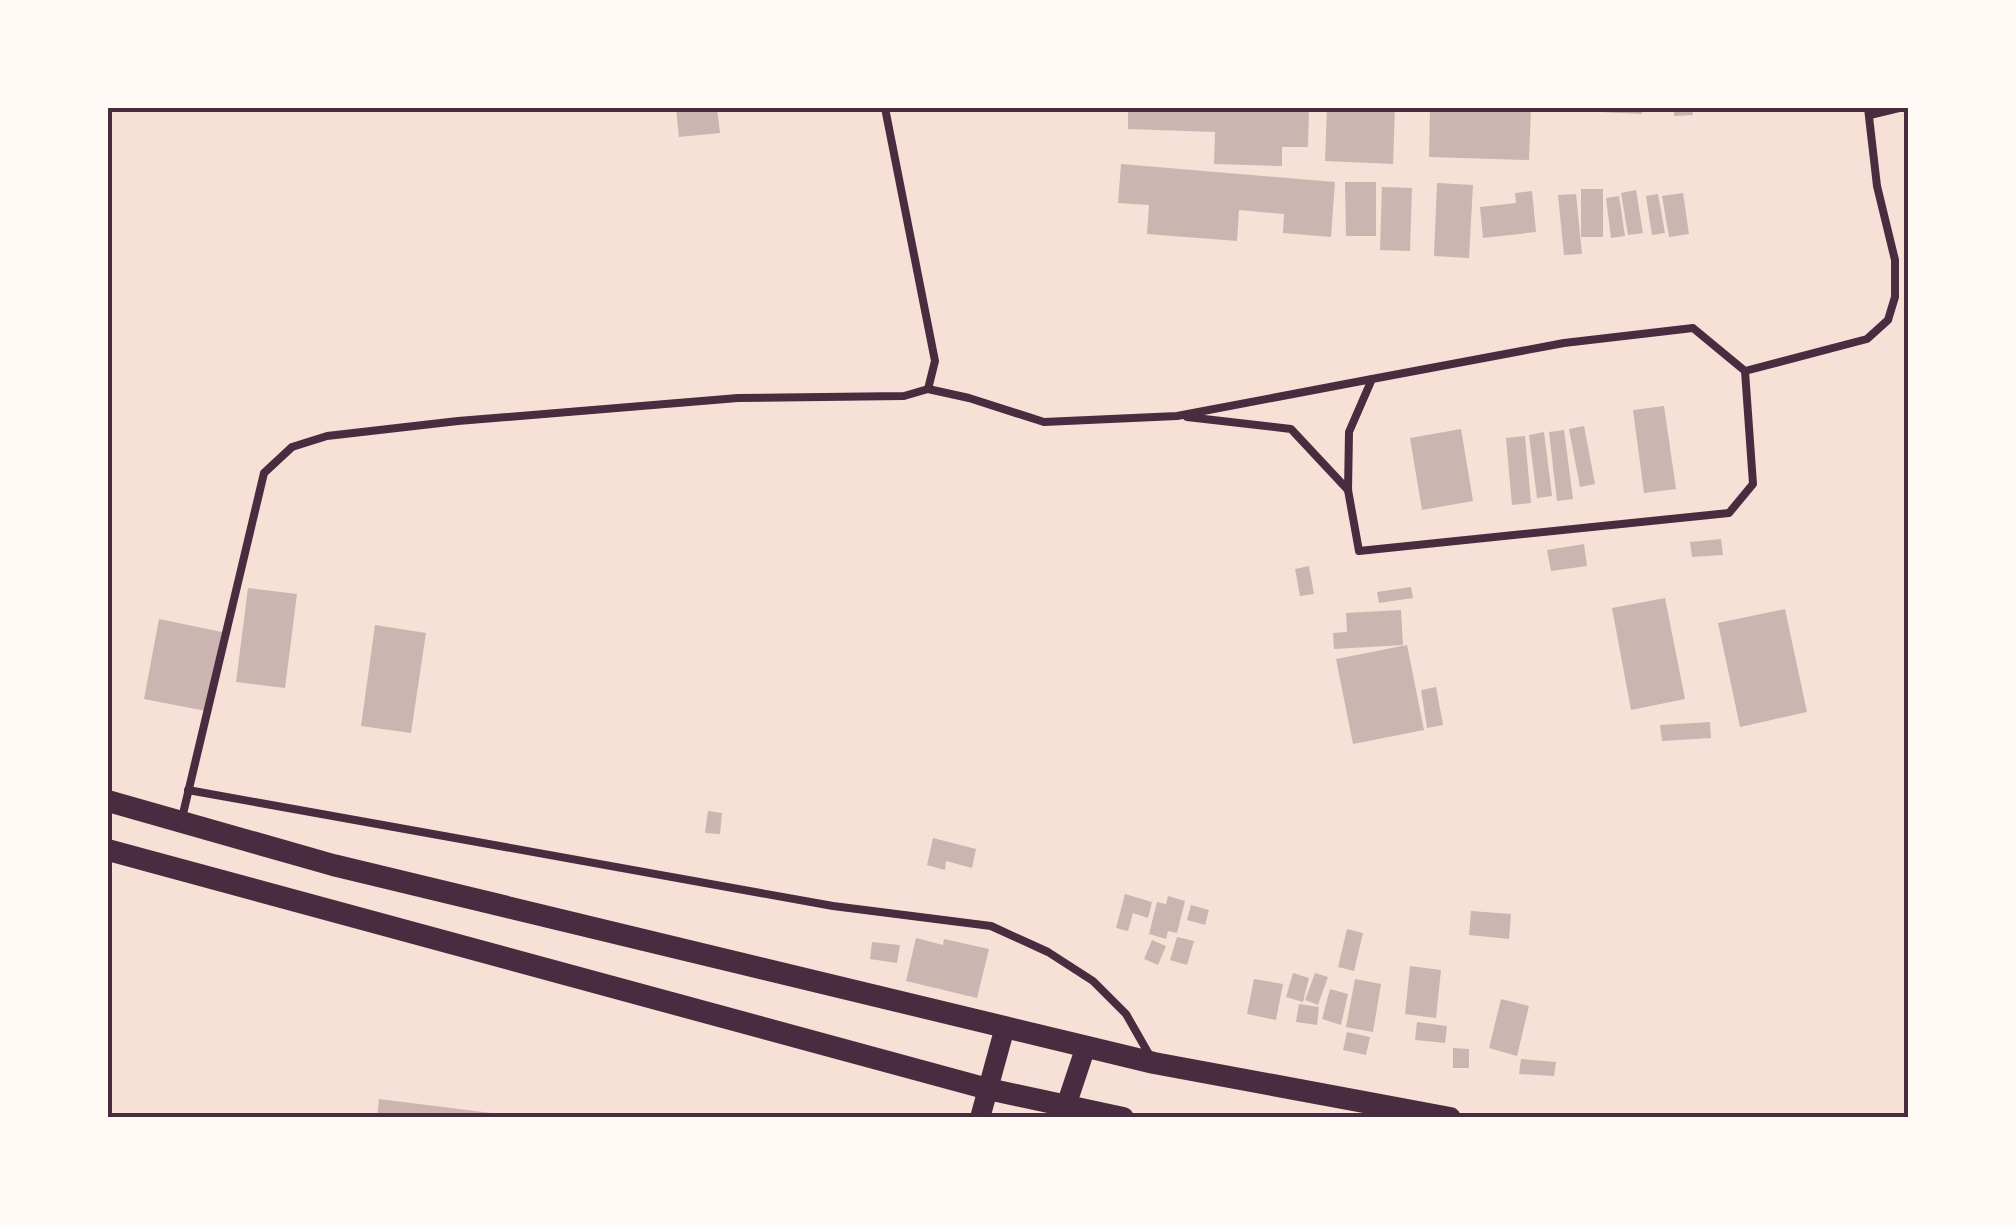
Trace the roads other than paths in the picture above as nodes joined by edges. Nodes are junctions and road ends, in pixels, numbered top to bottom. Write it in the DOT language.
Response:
graph roads {
  1 [pos="884,108"];
  2 [pos="1899,108"];
  3 [pos="1869,111"];
  4 [pos="1745,371"];
  5 [pos="1372,379"];
  6 [pos="928,389"];
  7 [pos="1177,416"];
  8 [pos="1348,490"];
  9 [pos="188,790"];
  10 [pos="108,801"];
  11 [pos="181,821"];
  12 [pos="108,850"];
  13 [pos="1005,1027"];
  14 [pos="1086,1046"];
  15 [pos="1154,1063"];
  16 [pos="988,1089"];
  17 [pos="1064,1112"];
  18 [pos="980,1118"];
  19 [pos="1123,1118"];
  20 [pos="1450,1118"];
  1 -- 6 [label="lane"];
  2 -- 3 [label="lane"];
  3 -- 4 [label="lane"];
  4 -- 5 [label="lane"];
  4 -- 8 [label="lane"];
  5 -- 7 [label="lane"];
  5 -- 8 [label="lane"];
  6 -- 7 [label="lane"];
  6 -- 9 [label="lane"];
  7 -- 8 [label="lane"];
  9 -- 11 [label="lane"];
  9 -- 15 [label="lane"];
  10 -- 11 [label="main road"];
  11 -- 13 [label="main road"];
  12 -- 16 [label="main road"];
  13 -- 14 [label="main road"];
  13 -- 16 [label="main road"];
  14 -- 15 [label="main road"];
  14 -- 17 [label="main road"];
  15 -- 20 [label="main road"];
  16 -- 17 [label="main road"];
  16 -- 18 [label="main road"];
  17 -- 19 [label="main road"];
}
